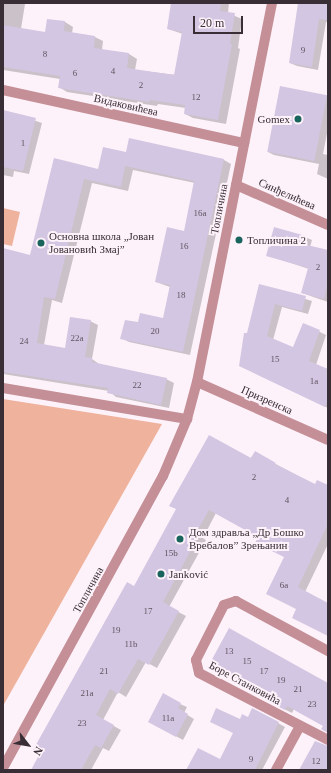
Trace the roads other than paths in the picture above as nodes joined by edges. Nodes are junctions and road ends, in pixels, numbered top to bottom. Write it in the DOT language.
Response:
graph roads {
  1 [pos="272,3"];
  2 [pos="3,90"];
  3 [pos="244,143"];
  4 [pos="236,185"];
  5 [pos="328,225"];
  6 [pos="197,382"];
  7 [pos="3,388"];
  8 [pos="187,419"];
  9 [pos="328,440"];
  10 [pos="328,651"];
  11 [pos="300,726"];
  12 [pos="328,740"];
  13 [pos="3,768"];
  14 [pos="276,770"];
  1 -- 3 [label="street, Топличина"];
  2 -- 3 [label="street, Видаковићева"];
  3 -- 4 [label="street, Топличина"];
  4 -- 5 [label="street, Синђелићева"];
  4 -- 6 [label="street, Топличина"];
  6 -- 8 [label="street, Топличина"];
  6 -- 9 [label="street, Призренска"];
  7 -- 8 [label="street"];
  8 -- 13 [label="street, Топличина"];
  10 -- 11 [label="street, Боре Станковића"];
  11 -- 12 [label="street, Боре Станковића"];
  11 -- 14 [label="street"];
}
